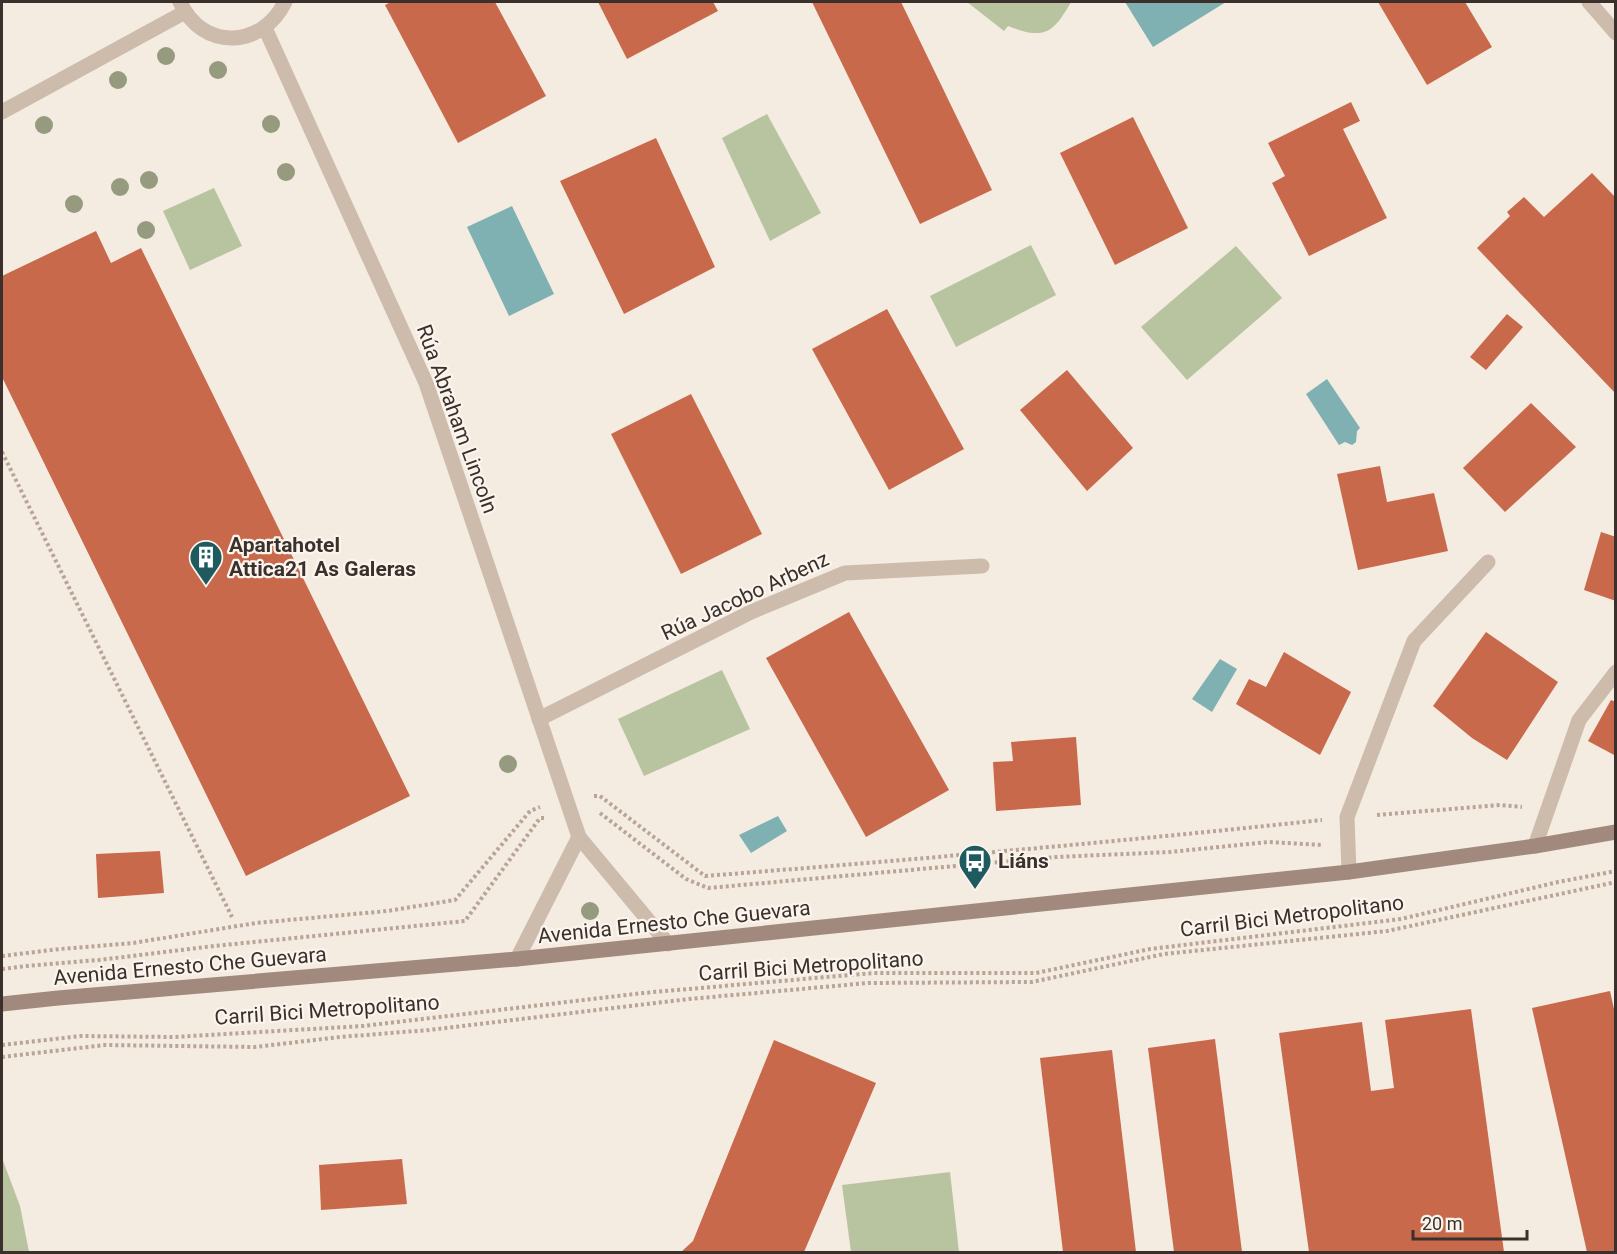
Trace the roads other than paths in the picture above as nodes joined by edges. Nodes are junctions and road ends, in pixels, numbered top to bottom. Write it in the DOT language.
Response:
graph roads {
  1 [pos="285,2"];
  2 [pos="1589,2"];
  3 [pos="183,7"];
  4 [pos="265,28"];
  5 [pos="1616,33"];
  6 [pos="2,112"];
  7 [pos="1488,562"];
  8 [pos="982,566"];
  9 [pos="1616,672"];
  10 [pos="539,719"];
  11 [pos="1616,832"];
  12 [pos="579,837"];
  13 [pos="1535,846"];
  14 [pos="1349,872"];
  15 [pos="668,944"];
  16 [pos="517,959"];
  17 [pos="2,1004"];
  1 -- 4 [label="street"];
  2 -- 5 [label="street"];
  3 -- 4 [label="street"];
  3 -- 6 [label="street"];
  4 -- 10 [label="street, Rúa Abraham Lincoln"];
  7 -- 14 [label="street"];
  8 -- 10 [label="street, Rúa Jacobo Arbenz"];
  9 -- 13 [label="street"];
  10 -- 12 [label="street, Rúa Abraham Lincoln"];
  11 -- 13 [label="main road, Avenida Ernesto Che Guevara"];
  12 -- 15 [label="street, Rúa Abraham Lincoln"];
  12 -- 16 [label="street"];
  13 -- 14 [label="main road, Avenida Ernesto Che Guevara"];
  14 -- 15 [label="main road, Avenida Ernesto Che Guevara"];
  15 -- 16 [label="main road, Avenida Ernesto Che Guevara"];
  16 -- 17 [label="main road, Avenida Ernesto Che Guevara"];
}
